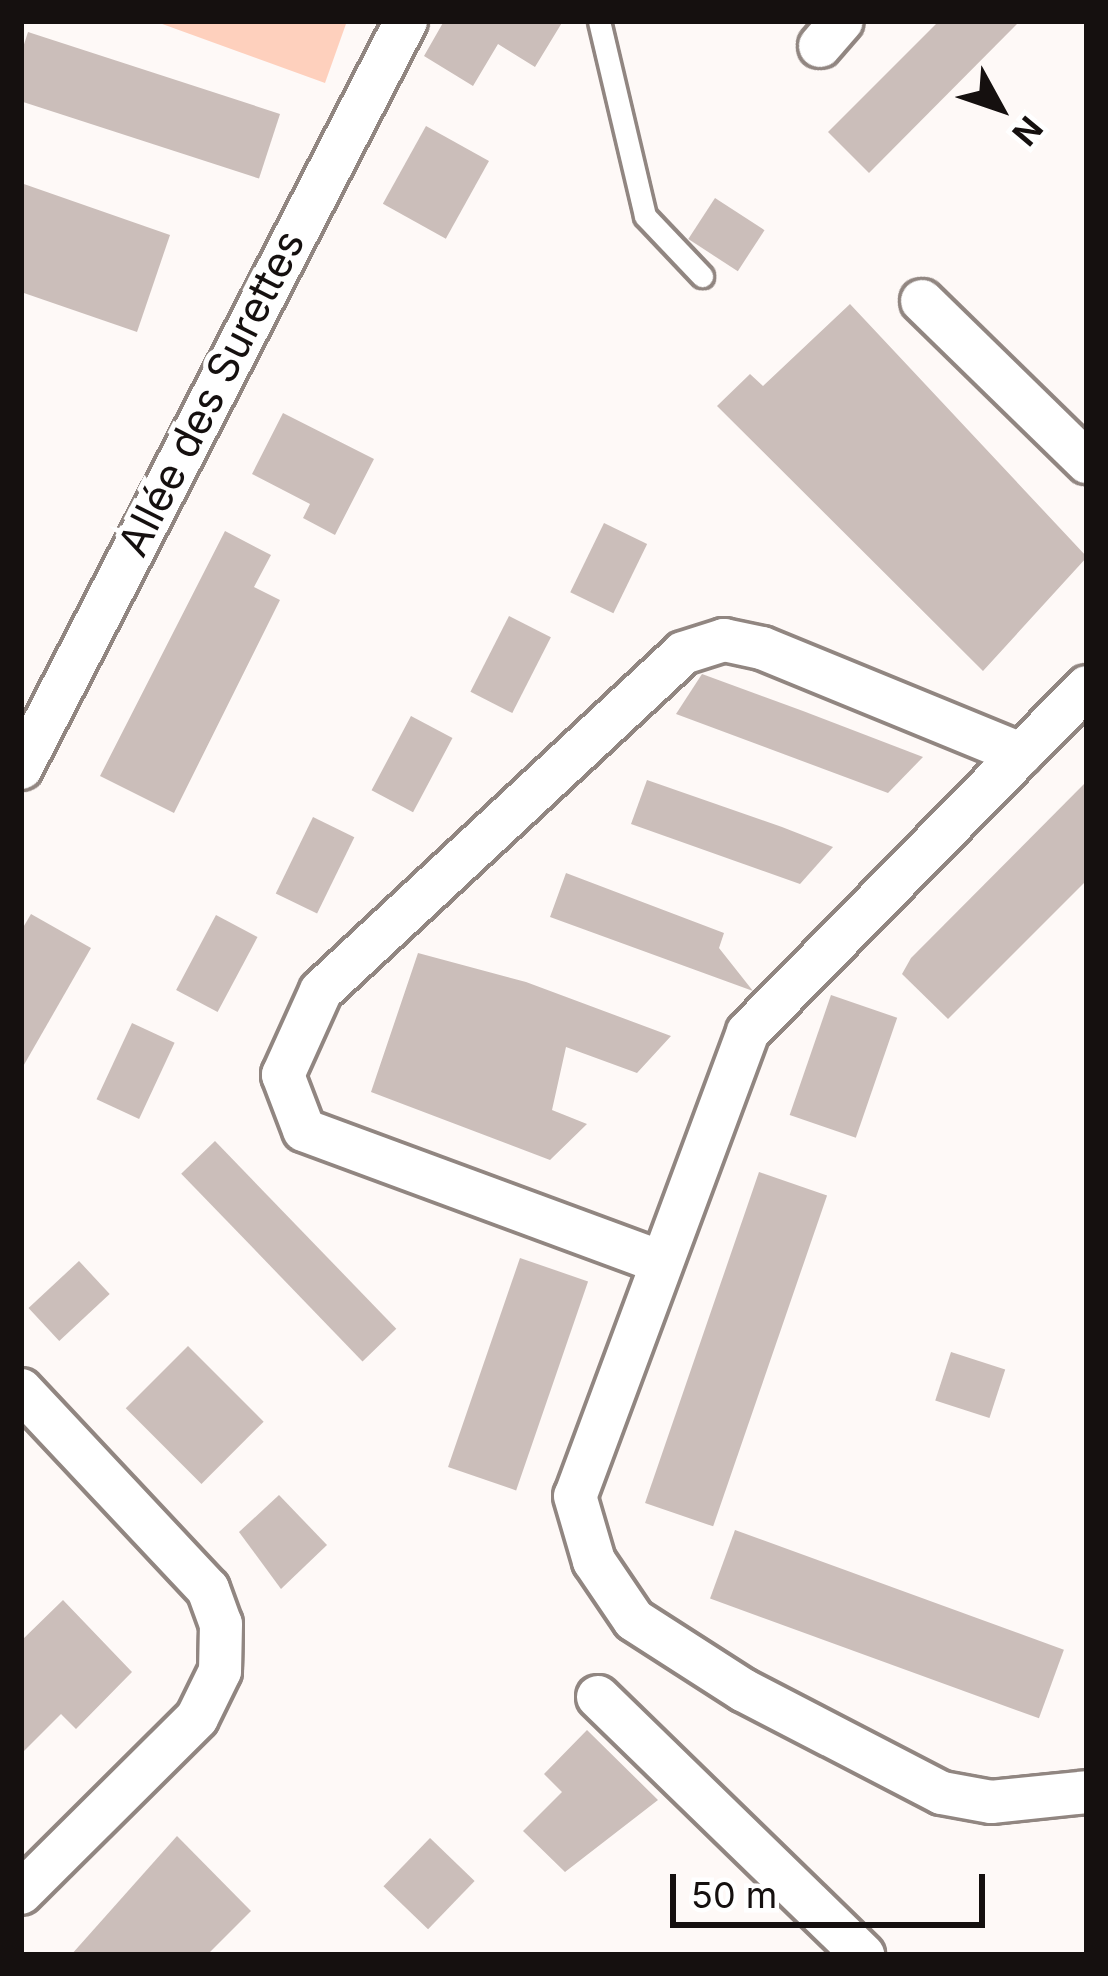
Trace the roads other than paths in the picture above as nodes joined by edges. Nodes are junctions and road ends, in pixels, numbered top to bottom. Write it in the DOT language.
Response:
graph roads {
  1 [pos="406,21"];
  2 [pos="598,21"];
  3 [pos="702,276"];
  4 [pos="922,301"];
  5 [pos="1087,462"];
  6 [pos="1087,687"];
  7 [pos="1021,754"];
  8 [pos="21,768"];
  9 [pos="655,1260"];
  10 [pos="21,1390"];
  11 [pos="598,1697"];
  12 [pos="1087,1792"];
  13 [pos="21,1893"];
  14 [pos="863,1955"];
  1 -- 8 [label="street, Allée des Surettes"];
  2 -- 3 [label="lane"];
  4 -- 5 [label="street"];
  6 -- 7 [label="street"];
  7 -- 9 [label="street"];
  7 -- 9 [label="street"];
  9 -- 12 [label="street"];
  10 -- 13 [label="street"];
  11 -- 14 [label="street"];
}
